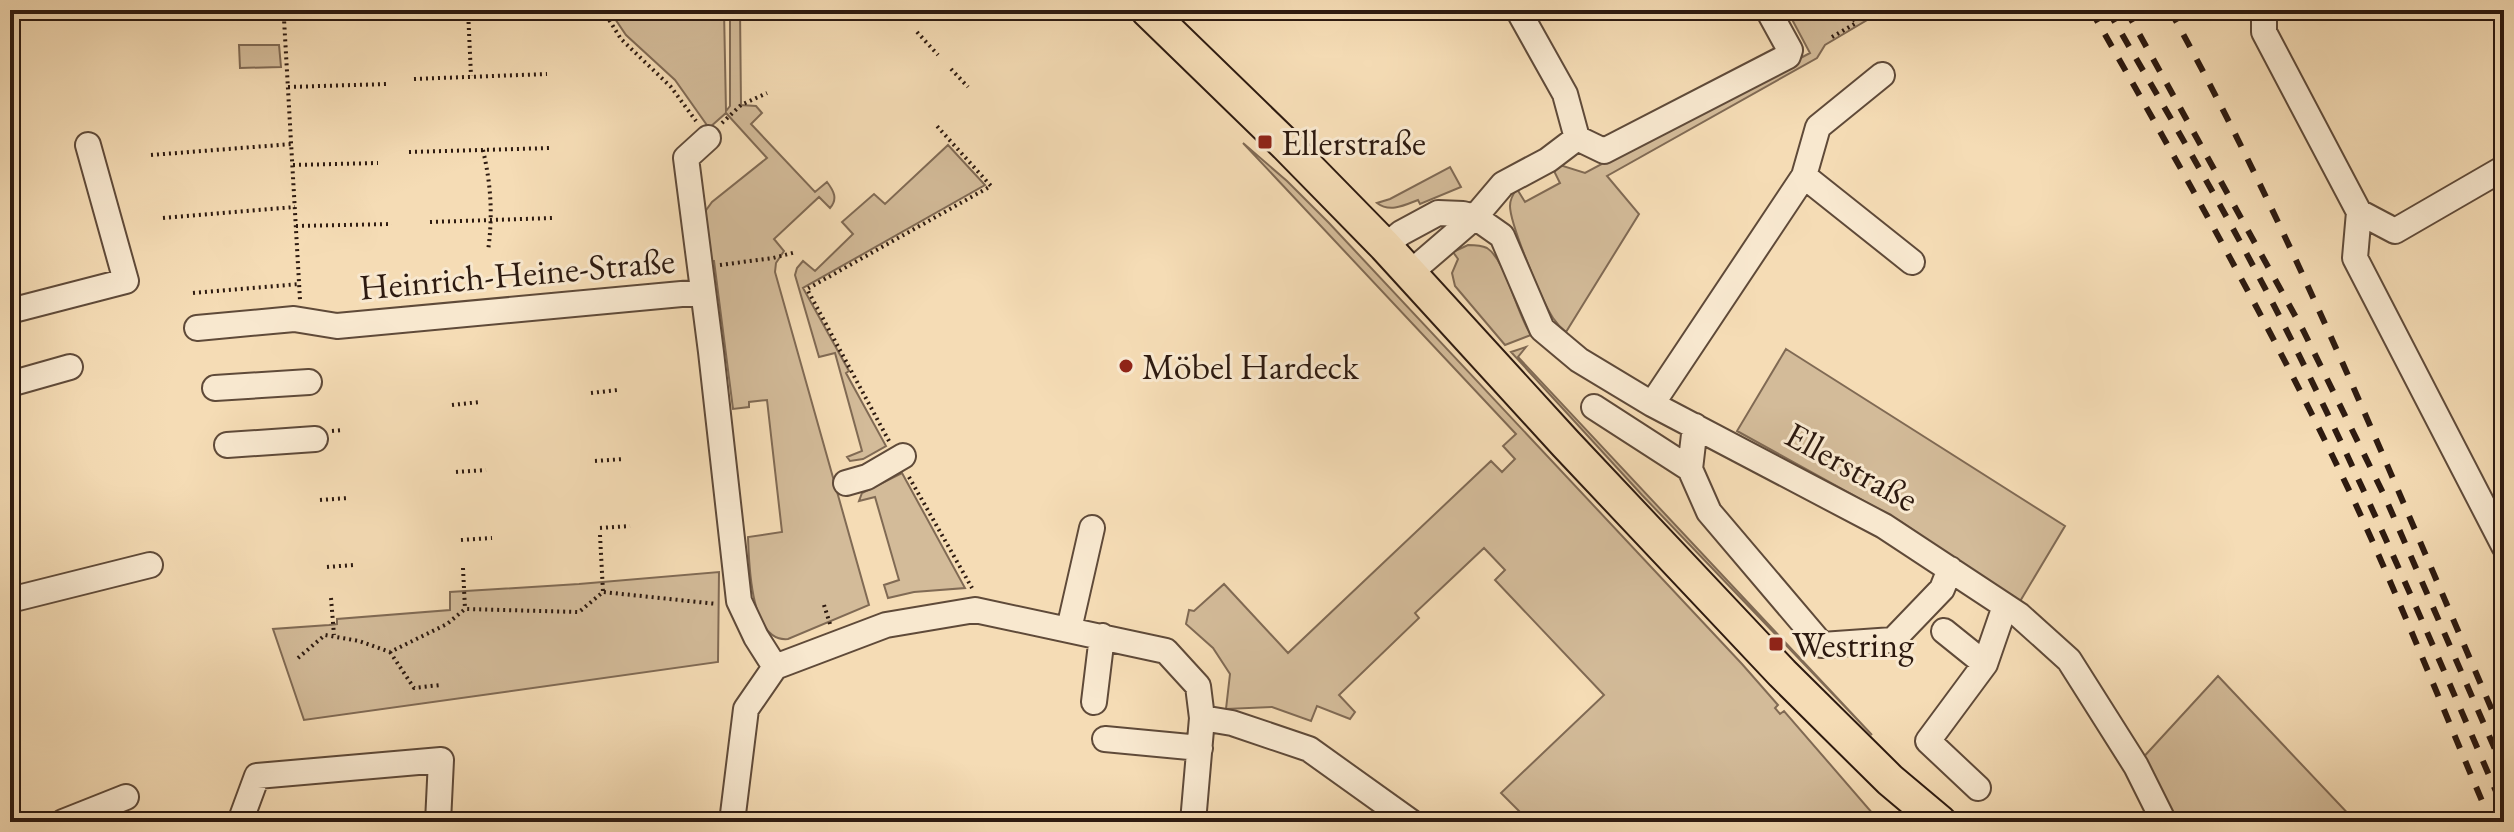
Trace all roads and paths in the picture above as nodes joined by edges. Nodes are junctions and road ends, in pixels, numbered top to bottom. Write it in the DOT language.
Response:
graph roads {
  1 [pos="281,10"];
  2 [pos="468,10"];
  3 [pos="603,10"];
  4 [pos="896,10"];
  5 [pos="1147,10"];
  6 [pos="1518,10"];
  7 [pos="1768,10"];
  8 [pos="1848,10"];
  9 [pos="2264,10"];
  10 [pos="904,19"];
  11 [pos="917,32"];
  12 [pos="1832,37"];
  13 [pos="938,55"];
  14 [pos="951,69"];
  15 [pos="547,74"];
  16 [pos="1882,75"];
  17 [pos="471,76"];
  18 [pos="414,79"];
  19 [pos="387,84"];
  20 [pos="288,87"];
  21 [pos="968,87"];
  22 [pos="767,93"];
  23 [pos="741,105"];
  24 [pos="936,125"];
  25 [pos="708,138"];
  26 [pos="1577,138"];
  27 [pos="292,144"];
  28 [pos="88,145"];
  29 [pos="551,148"];
  30 [pos="483,150"];
  31 [pos="409,152"];
  32 [pos="151,155"];
  33 [pos="378,163"];
  34 [pos="293,165"];
  35 [pos="2504,168"];
  36 [pos="1804,176"];
  37 [pos="295,207"];
  38 [pos="2359,212"];
  39 [pos="1475,217"];
  40 [pos="163,218"];
  41 [pos="553,218"];
  42 [pos="492,220"];
  43 [pos="430,222"];
  44 [pos="392,224"];
  45 [pos="296,226"];
  46 [pos="1385,246"];
  47 [pos="488,251"];
  48 [pos="796,252"];
  49 [pos="1912,262"];
  50 [pos="713,265"];
  51 [pos="1410,273"];
  52 [pos="299,284"];
  53 [pos="703,292"];
  54 [pos="193,293"];
  55 [pos="300,308"];
  56 [pos="10,311"];
  57 [pos="197,328"];
  58 [pos="70,367"];
  59 [pos="309,382"];
  60 [pos="10,384"];
  61 [pos="215,388"];
  62 [pos="618,390"];
  63 [pos="591,393"];
  64 [pos="480,402"];
  65 [pos="1652,404"];
  66 [pos="452,405"];
  67 [pos="1594,407"];
  68 [pos="1695,426"];
  69 [pos="315,439"];
  70 [pos="227,445"];
  71 [pos="901,458"];
  72 [pos="624,459"];
  73 [pos="595,461"];
  74 [pos="1690,469"];
  75 [pos="486,470"];
  76 [pos="456,472"];
  77 [pos="846,483"];
  78 [pos="348,498"];
  79 [pos="320,500"];
  80 [pos="630,526"];
  81 [pos="1092,528"];
  82 [pos="492,538"];
  83 [pos="461,540"];
  84 [pos="2504,546"];
  85 [pos="150,565"];
  86 [pos="354,565"];
  87 [pos="327,567"];
  88 [pos="463,568"];
  89 [pos="1950,569"];
  90 [pos="603,592"];
  91 [pos="974,592"];
  92 [pos="331,598"];
  93 [pos="10,600"];
  94 [pos="723,604"];
  95 [pos="824,605"];
  96 [pos="2005,606"];
  97 [pos="465,609"];
  98 [pos="830,624"];
  99 [pos="1069,629"];
  100 [pos="1944,631"];
  101 [pos="334,635"];
  102 [pos="1102,636"];
  103 [pos="390,652"];
  104 [pos="298,658"];
  105 [pos="1985,664"];
  106 [pos="775,667"];
  107 [pos="440,685"];
  108 [pos="1094,702"];
  109 [pos="1202,718"];
  110 [pos="1105,739"];
  111 [pos="1200,748"];
  112 [pos="1978,788"];
  113 [pos="126,797"];
  114 [pos="63,822"];
  115 [pos="240,822"];
  116 [pos="438,822"];
  117 [pos="732,822"];
  118 [pos="1193,822"];
  119 [pos="1411,822"];
  120 [pos="1931,822"];
  121 [pos="2164,822"];
  1 -- 20 [label="path"];
  2 -- 17 [label="path"];
  3 -- 25 [label="path"];
  4 -- 10 [label="path"];
  5 -- 46 [label="main road"];
  6 -- 26 [label="street"];
  7 -- 26 [label="street"];
  8 -- 12 [label="path"];
  9 -- 38 [label="street"];
  11 -- 13 [label="path"];
  14 -- 21 [label="path"];
  15 -- 17 [label="path"];
  16 -- 36 [label="street"];
  17 -- 18 [label="path"];
  19 -- 20 [label="path"];
  20 -- 27 [label="path"];
  22 -- 23 [label="path"];
  24 -- 71 [label="path"];
  25 -- 53 [label="street, Heinrich-Heine-Straße"];
  26 -- 39 [label="street"];
  27 -- 32 [label="path"];
  27 -- 34 [label="path"];
  28 -- 56 [label="street"];
  29 -- 30 [label="path"];
  30 -- 31 [label="path"];
  30 -- 42 [label="path"];
  33 -- 34 [label="path"];
  34 -- 37 [label="path"];
  35 -- 38 [label="street"];
  36 -- 49 [label="street"];
  36 -- 65 [label="street"];
  37 -- 40 [label="path"];
  37 -- 45 [label="path"];
  38 -- 84 [label="street"];
  39 -- 46 [label="street"];
  39 -- 51 [label="street"];
  39 -- 65 [label="street, Ellerstraße"];
  41 -- 42 [label="path"];
  42 -- 43 [label="path"];
  42 -- 47 [label="path"];
  44 -- 45 [label="path"];
  45 -- 52 [label="path"];
  46 -- 51 [label="main road"];
  48 -- 50 [label="path"];
  51 -- 120 [label="main road"];
  52 -- 54 [label="path"];
  52 -- 55 [label="path"];
  53 -- 57 [label="street, Heinrich-Heine-Straße"];
  53 -- 106 [label="street, Heinrich-Heine-Straße"];
  58 -- 60 [label="street"];
  59 -- 61 [label="street"];
  62 -- 63 [label="path"];
  64 -- 66 [label="path"];
  65 -- 68 [label="street, Ellerstraße"];
  67 -- 74 [label="street"];
  68 -- 74 [label="street"];
  68 -- 89 [label="street, Ellerstraße"];
  69 -- 70 [label="street"];
  71 -- 77 [label="street"];
  71 -- 91 [label="path"];
  72 -- 73 [label="path"];
  74 -- 89 [label="street"];
  75 -- 76 [label="path"];
  78 -- 79 [label="path"];
  80 -- 90 [label="path"];
  81 -- 99 [label="street"];
  82 -- 83 [label="path"];
  85 -- 93 [label="street"];
  86 -- 87 [label="path"];
  88 -- 97 [label="path"];
  89 -- 96 [label="street, Ellerstraße"];
  90 -- 94 [label="path"];
  90 -- 97 [label="path"];
  92 -- 101 [label="path"];
  95 -- 98 [label="path"];
  96 -- 105 [label="street"];
  96 -- 121 [label="street, Ellerstraße"];
  97 -- 103 [label="path"];
  99 -- 102 [label="street"];
  99 -- 106 [label="street"];
  100 -- 105 [label="street"];
  101 -- 103 [label="path"];
  101 -- 104 [label="path"];
  102 -- 108 [label="street"];
  102 -- 109 [label="street"];
  103 -- 107 [label="path"];
  105 -- 112 [label="street"];
  106 -- 117 [label="street"];
  109 -- 111 [label="street"];
  109 -- 119 [label="street"];
  110 -- 111 [label="street"];
  111 -- 118 [label="street"];
  113 -- 114 [label="street"];
  115 -- 116 [label="street"];
}
